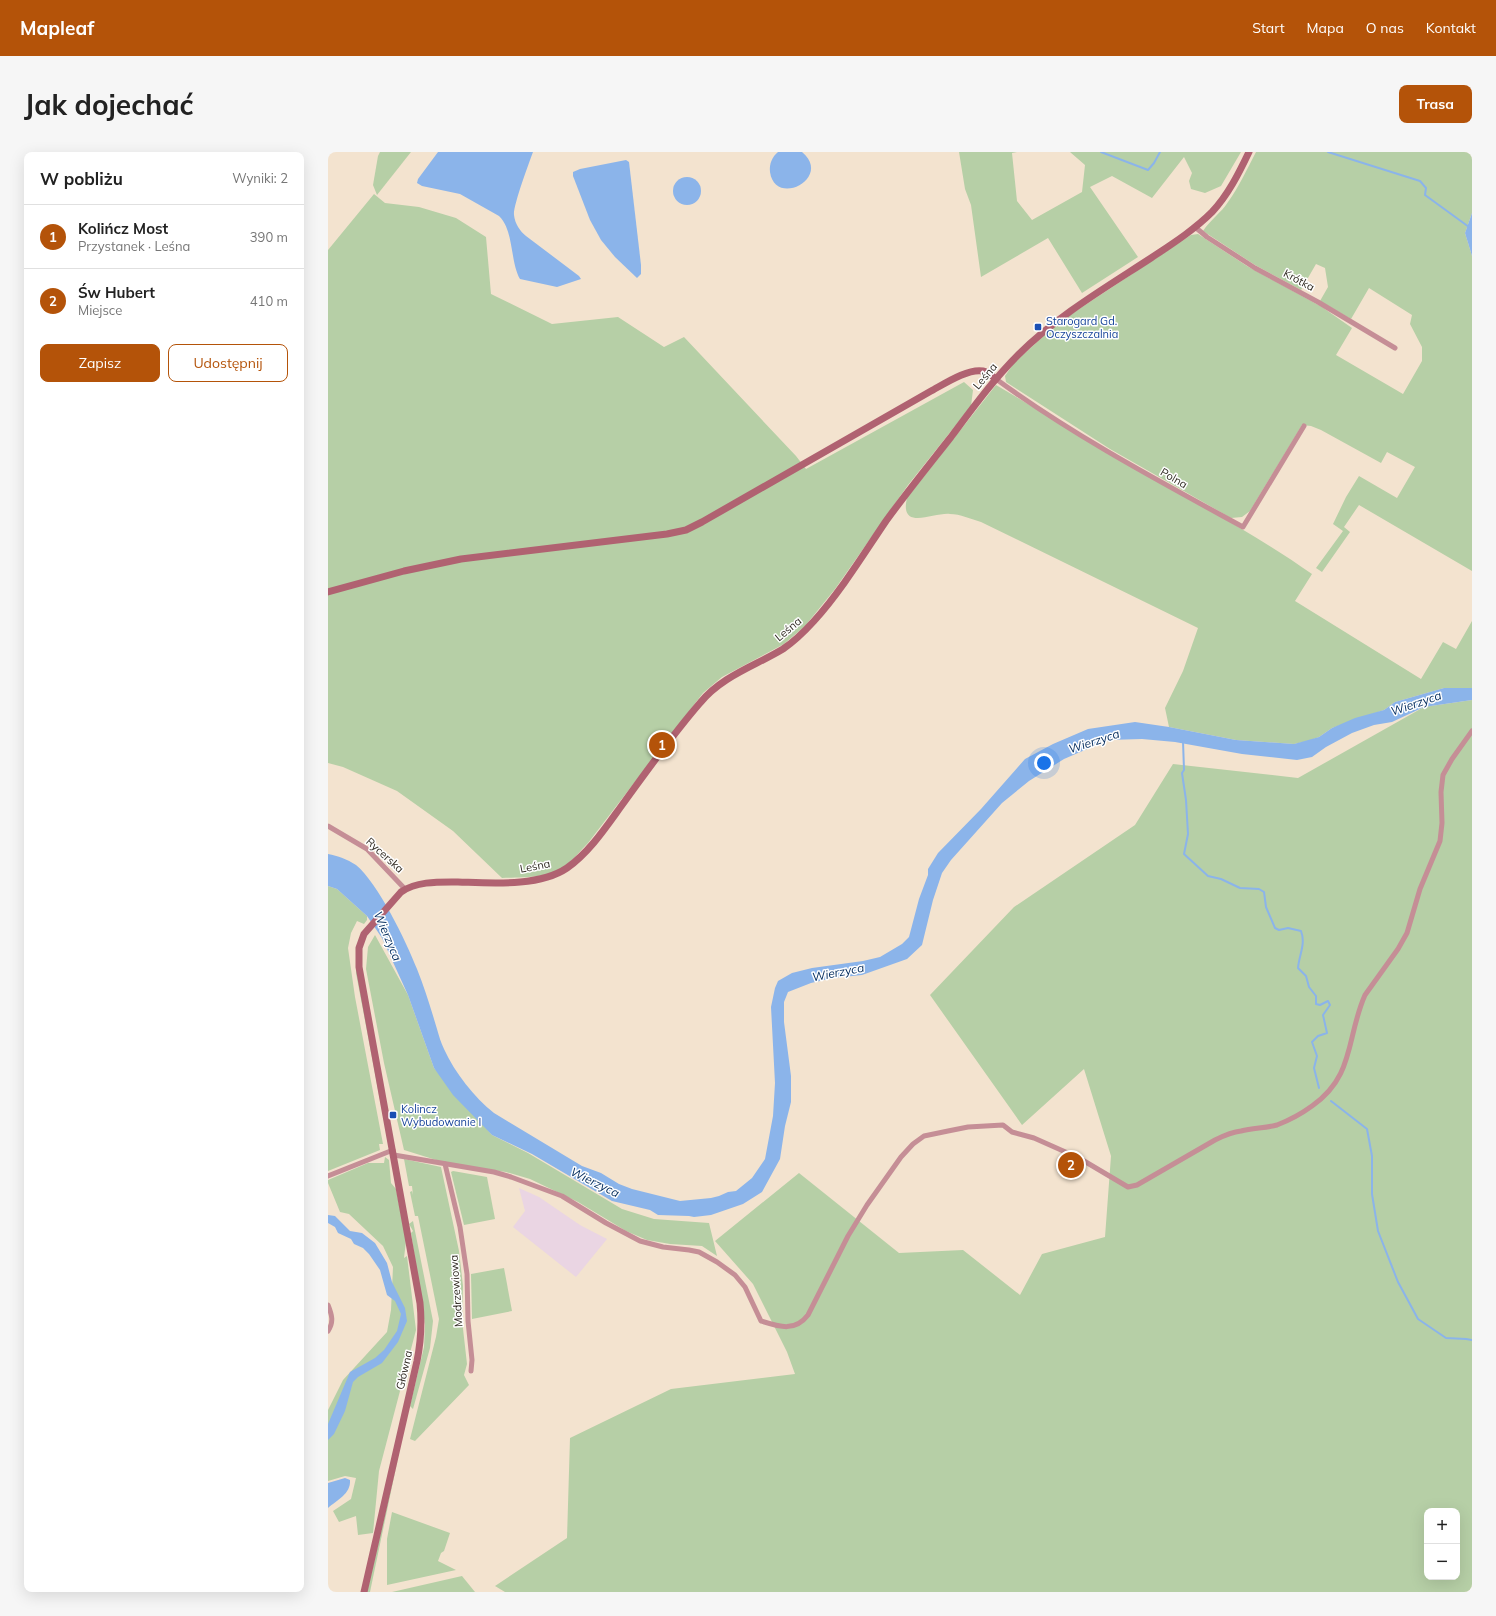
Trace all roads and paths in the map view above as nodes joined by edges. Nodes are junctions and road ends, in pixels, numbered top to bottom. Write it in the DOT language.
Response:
graph roads {
  1 [pos="1249,152"];
  2 [pos="1195,227"];
  3 [pos="1395,348"];
  4 [pos="996,379"];
  5 [pos="1304,426"];
  6 [pos="328,592"];
  7 [pos="1472,731"];
  8 [pos="328,826"];
  9 [pos="405,889"];
  10 [pos="393,1152"];
  11 [pos="445,1164"];
  12 [pos="328,1176"];
  13 [pos="328,1305"];
  14 [pos="328,1331"];
  15 [pos="471,1371"];
  16 [pos="364,1592"];
  1 -- 2 [label="street, Leśna"];
  2 -- 3 [label="street, Krótka"];
  2 -- 4 [label="street, Leśna"];
  4 -- 5 [label="street, Polna"];
  4 -- 6 [label="street"];
  4 -- 9 [label="street, Leśna"];
  7 -- 11 [label="street"];
  8 -- 9 [label="street, Rycerska"];
  9 -- 10 [label="street, Główna"];
  10 -- 11 [label="street"];
  10 -- 12 [label="street"];
  10 -- 16 [label="street, Główna"];
  11 -- 15 [label="street, Modrzewiowa"];
  13 -- 14 [label="street"];
}
